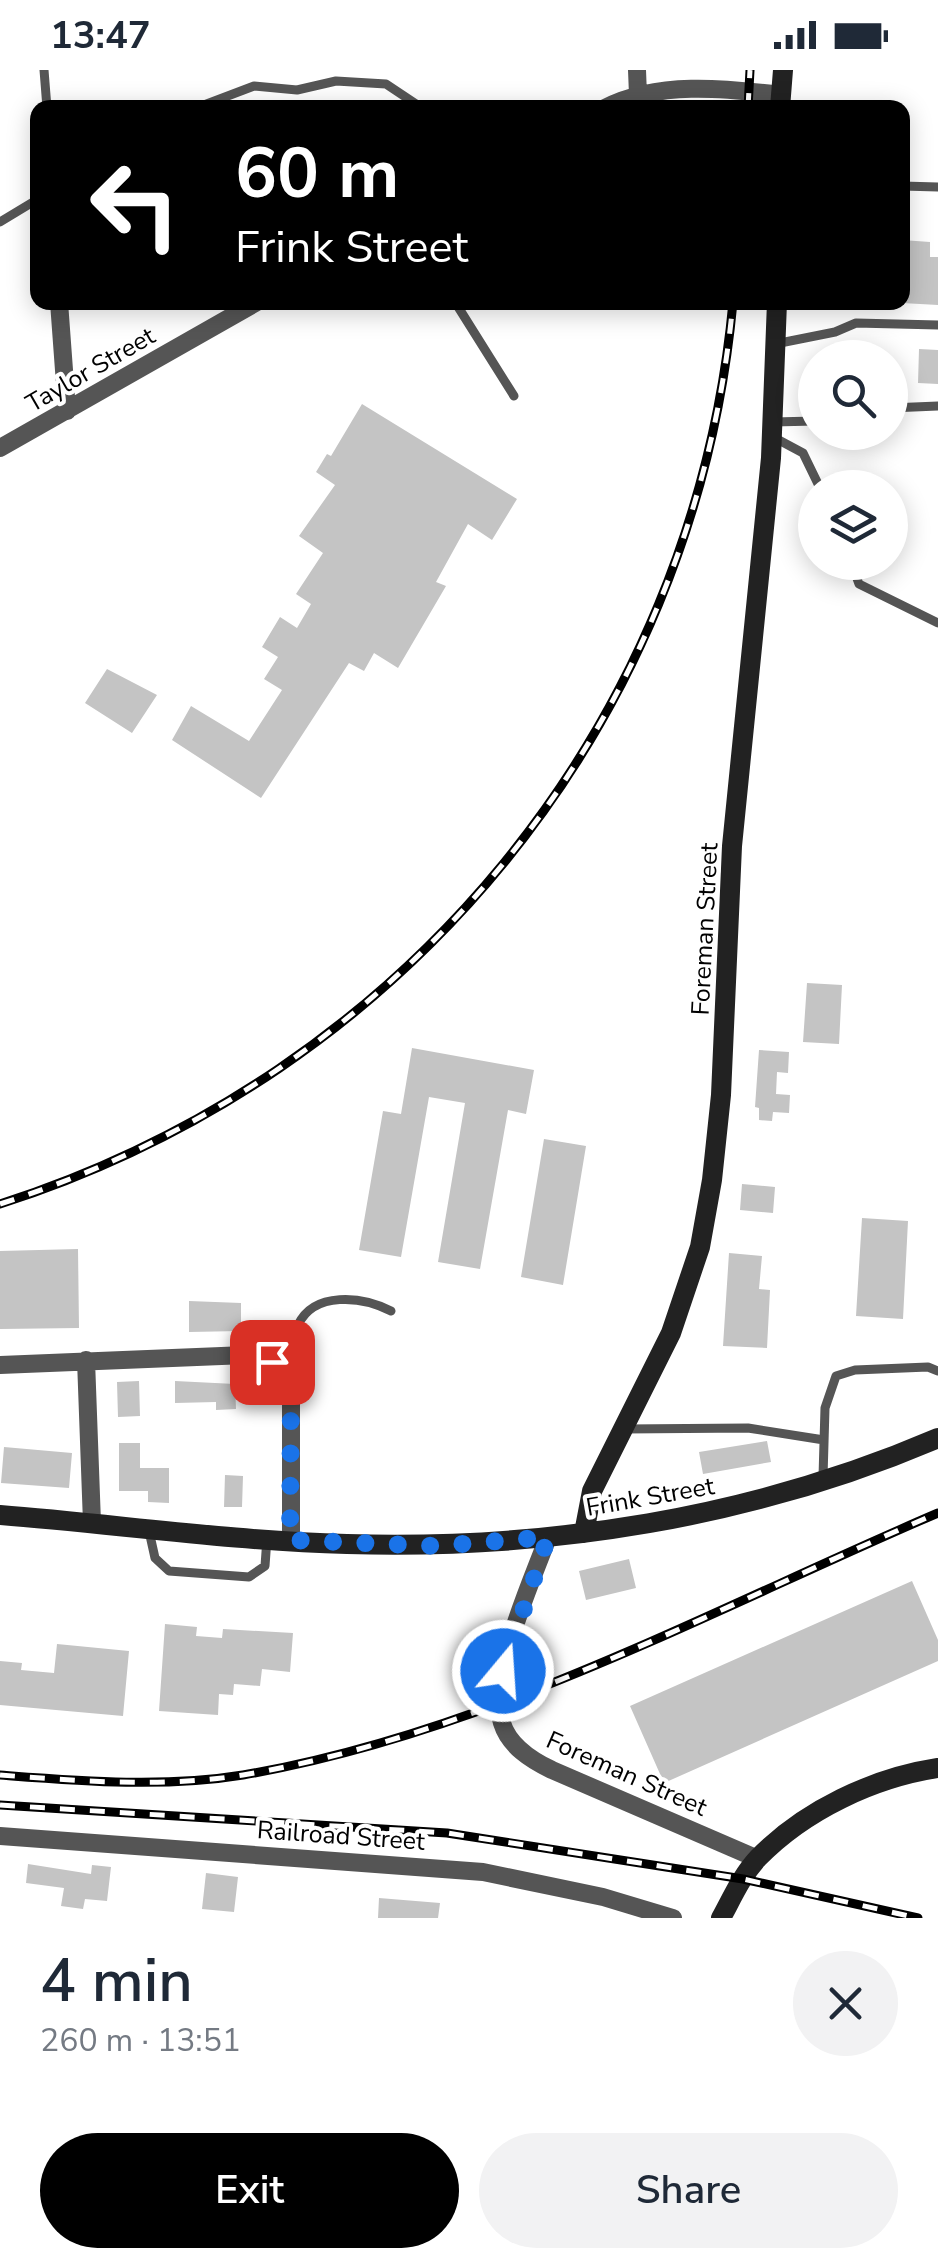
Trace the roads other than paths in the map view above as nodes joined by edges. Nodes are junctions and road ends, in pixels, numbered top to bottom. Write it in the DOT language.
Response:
graph roads {
  1 [pos="44,70"];
  2 [pos="637,70"];
  3 [pos="783,70"];
  4 [pos="638,95"];
  5 [pos="46,100"];
  6 [pos="217,100"];
  7 [pos="410,100"];
  8 [pos="625,100"];
  9 [pos="774,100"];
  10 [pos="780,100"];
  11 [pos="910,186"];
  12 [pos="938,187"];
  13 [pos="30,204"];
  14 [pos="0,222"];
  15 [pos="60,310"];
  16 [pos="244,310"];
  17 [pos="460,310"];
  18 [pos="777,310"];
  19 [pos="938,326"];
  20 [pos="775,344"];
  21 [pos="514,396"];
  22 [pos="938,406"];
  23 [pos="908,407"];
  24 [pos="66,411"];
  25 [pos="798,424"];
  26 [pos="773,429"];
  27 [pos="0,448"];
  28 [pos="811,470"];
  29 [pos="858,580"];
  30 [pos="938,622"];
  31 [pos="391,1311"];
  32 [pos="86,1360"];
  33 [pos="0,1365"];
  34 [pos="282,1371"];
  35 [pos="938,1371"];
  36 [pos="624,1429"];
  37 [pos="938,1438"];
  38 [pos="824,1440"];
  39 [pos="823,1481"];
  40 [pos="0,1515"];
  41 [pos="92,1523"];
  42 [pos="148,1528"];
  43 [pos="584,1533"];
  44 [pos="548,1537"];
  45 [pos="267,1538"];
  46 [pos="290,1540"];
  47 [pos="938,1768"];
  48 [pos="0,1836"];
  49 [pos="758,1859"];
  50 [pos="673,1918"];
  51 [pos="722,1918"];
  1 -- 5 [label="lane"];
  2 -- 4 [label="street"];
  3 -- 10 [label="street"];
  4 -- 8 [label="street"];
  4 -- 9 [label="street"];
  6 -- 7 [label="lane"];
  11 -- 12 [label="lane"];
  13 -- 14 [label="lane"];
  15 -- 24 [label="street"];
  16 -- 24 [label="street, Taylor Street"];
  17 -- 21 [label="lane"];
  18 -- 20 [label="street, Foreman Street"];
  19 -- 20 [label="lane"];
  20 -- 26 [label="street, Foreman Street"];
  22 -- 23 [label="lane"];
  24 -- 27 [label="street, Taylor Street"];
  25 -- 26 [label="lane"];
  26 -- 28 [label="lane"];
  26 -- 36 [label="street, Foreman Street"];
  29 -- 30 [label="lane"];
  31 -- 34 [label="lane"];
  32 -- 33 [label="street"];
  32 -- 34 [label="street"];
  32 -- 41 [label="street"];
  34 -- 46 [label="street"];
  35 -- 38 [label="lane"];
  36 -- 38 [label="lane"];
  36 -- 43 [label="street, Foreman Street"];
  37 -- 39 [label="street, Frink Street"];
  38 -- 39 [label="lane"];
  39 -- 43 [label="street, Frink Street"];
  40 -- 41 [label="street, Frink Street"];
  41 -- 42 [label="street, Frink Street"];
  42 -- 45 [label="street, Frink Street"];
  42 -- 45 [label="lane"];
  43 -- 44 [label="street, Frink Street"];
  44 -- 46 [label="street, Frink Street"];
  44 -- 49 [label="street, Foreman Street"];
  45 -- 46 [label="street, Frink Street"];
  47 -- 49 [label="street"];
  48 -- 50 [label="street, Railroad Street"];
  49 -- 51 [label="street"];
}
